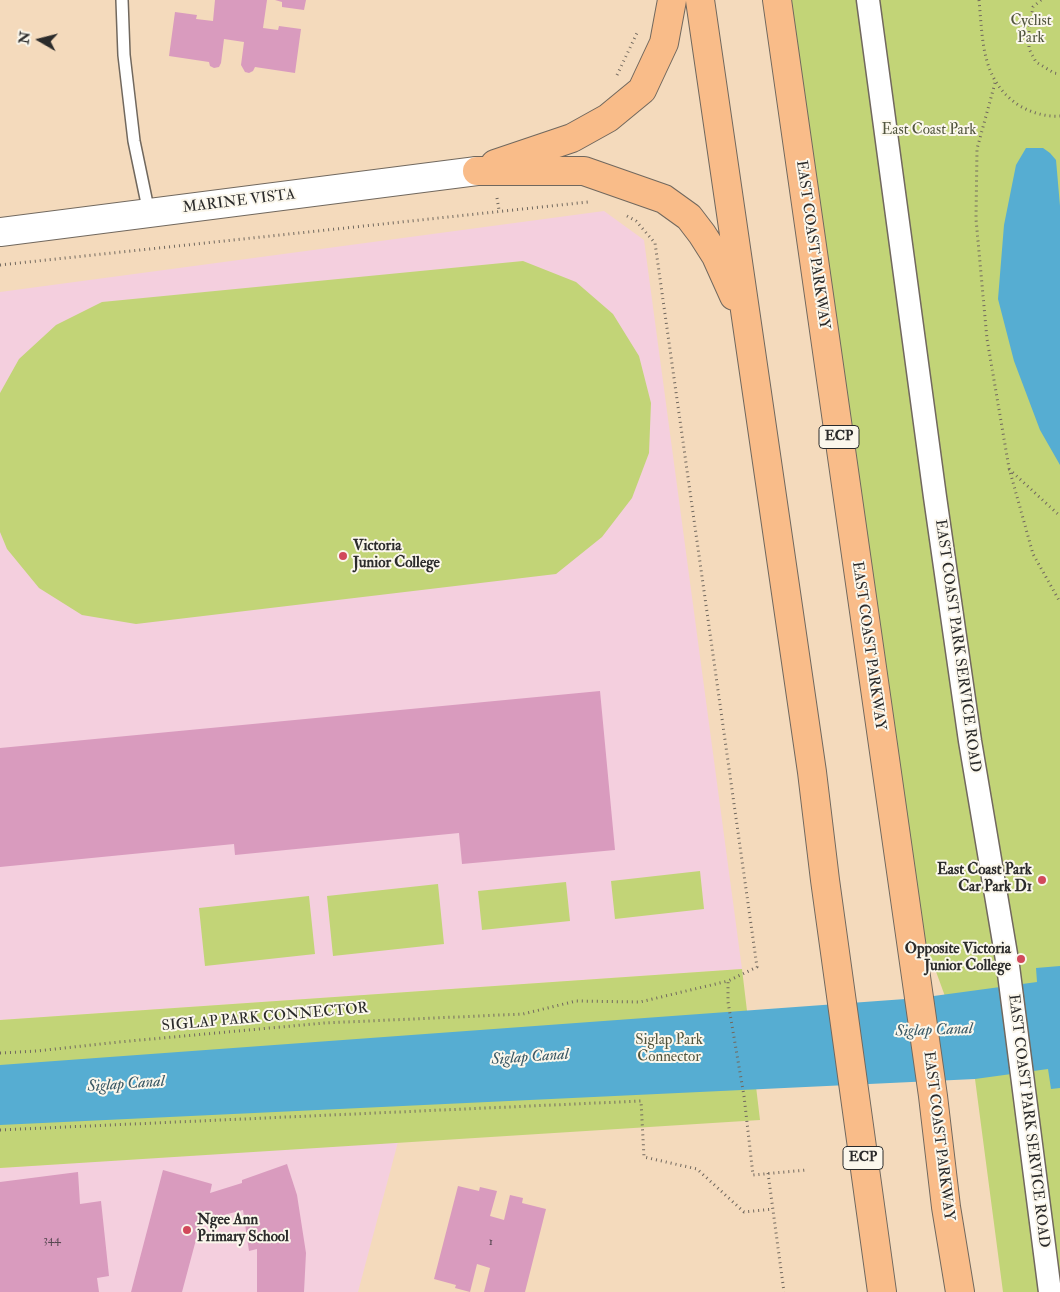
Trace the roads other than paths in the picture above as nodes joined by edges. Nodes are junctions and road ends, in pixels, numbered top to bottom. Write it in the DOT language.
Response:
graph roads {
  1 [pos="122,0"];
  2 [pos="672,0"];
  3 [pos="700,0"];
  4 [pos="777,0"];
  5 [pos="868,0"];
  6 [pos="477,171"];
  7 [pos="149,213"];
  8 [pos="0,232"];
  9 [pos="748,329"];
  10 [pos="882,1292"];
  11 [pos="960,1292"];
  12 [pos="1050,1292"];
  1 -- 7 [label="lane"];
  2 -- 6 [label="highway"];
  3 -- 9 [label="highway, ECP"];
  4 -- 11 [label="highway, EAST COAST PARKWAY / ECP"];
  5 -- 12 [label="street, EAST COAST PARK SERVICE ROAD"];
  6 -- 7 [label="street, MARINE VISTA"];
  6 -- 9 [label="highway"];
  7 -- 8 [label="street, MARINE VISTA"];
  9 -- 10 [label="highway, ECP"];
}
